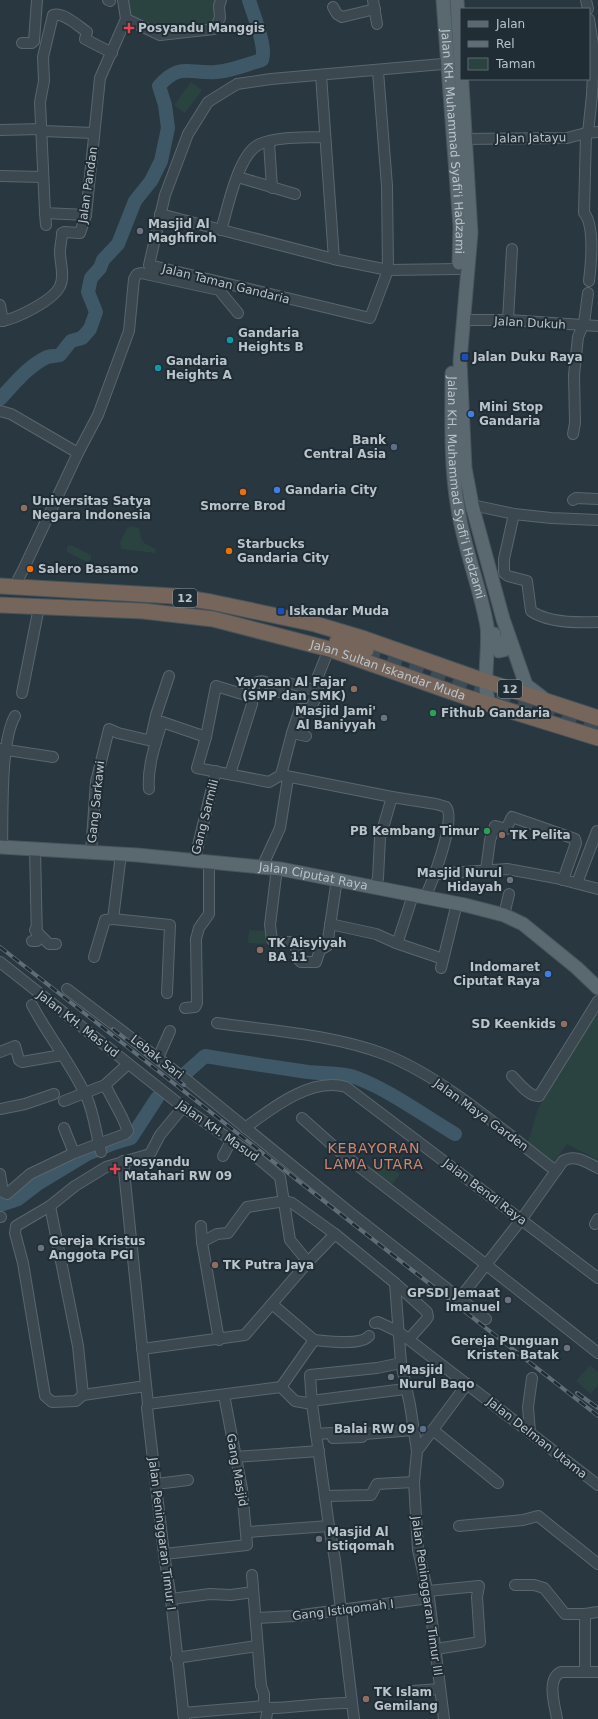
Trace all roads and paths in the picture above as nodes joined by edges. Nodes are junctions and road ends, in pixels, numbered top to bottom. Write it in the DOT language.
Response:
graph roads {
  1 [pos="36,0"];
  2 [pos="123,0"];
  3 [pos="221,0"];
  4 [pos="443,0"];
  5 [pos="457,0"];
  6 [pos="374,5"];
  7 [pos="333,7"];
  8 [pos="126,19"];
  9 [pos="377,24"];
  10 [pos="590,25"];
  11 [pos="22,44"];
  12 [pos="112,53"];
  13 [pos="454,63"];
  14 [pos="378,71"];
  15 [pos="321,75"];
  16 [pos="0,130"];
  17 [pos="42,130"];
  18 [pos="94,133"];
  19 [pos="591,133"];
  20 [pos="325,137"];
  21 [pos="464,139"];
  22 [pos="269,142"];
  23 [pos="0,176"];
  24 [pos="43,177"];
  25 [pos="238,177"];
  26 [pos="272,188"];
  27 [pos="295,194"];
  28 [pos="45,214"];
  29 [pos="160,214"];
  30 [pos="86,215"];
  31 [pos="46,225"];
  32 [pos="221,230"];
  33 [pos="512,249"];
  34 [pos="334,259"];
  35 [pos="459,269"];
  36 [pos="388,270"];
  37 [pos="589,281"];
  38 [pos="588,293"];
  39 [pos="0,305"];
  40 [pos="238,313"];
  41 [pos="463,320"];
  42 [pos="508,320"];
  43 [pos="2,321"];
  44 [pos="583,326"];
  45 [pos="598,326"];
  46 [pos="0,411"];
  47 [pos="573,434"];
  48 [pos="78,453"];
  49 [pos="460,470"];
  50 [pos="598,499"];
  51 [pos="573,500"];
  52 [pos="472,505"];
  53 [pos="514,514"];
  54 [pos="598,520"];
  55 [pos="24,570"];
  56 [pos="7,586"];
  57 [pos="35,588"];
  58 [pos="0,605"];
  59 [pos="39,606"];
  60 [pos="250,610"];
  61 [pos="484,614"];
  62 [pos="598,622"];
  63 [pos="508,634"];
  64 [pos="332,645"];
  65 [pos="366,650"];
  66 [pos="169,676"];
  67 [pos="480,679"];
  68 [pos="318,691"];
  69 [pos="22,693"];
  70 [pos="252,697"];
  71 [pos="466,697"];
  72 [pos="548,702"];
  73 [pos="490,704"];
  74 [pos="15,716"];
  75 [pos="598,718"];
  76 [pos="292,733"];
  77 [pos="306,736"];
  78 [pos="206,737"];
  79 [pos="598,738"];
  80 [pos="153,741"];
  81 [pos="2,749"];
  82 [pos="53,757"];
  83 [pos="216,771"];
  84 [pos="230,774"];
  85 [pos="284,776"];
  86 [pos="149,789"];
  87 [pos="392,797"];
  88 [pos="597,831"];
  89 [pos="1,847"];
  90 [pos="35,849"];
  91 [pos="91,853"];
  92 [pos="121,854"];
  93 [pos="194,862"];
  94 [pos="209,863"];
  95 [pos="262,867"];
  96 [pos="277,868"];
  97 [pos="486,870"];
  98 [pos="435,874"];
  99 [pos="337,879"];
  100 [pos="563,880"];
  101 [pos="576,883"];
  102 [pos="375,887"];
  103 [pos="598,889"];
  104 [pos="509,894"];
  105 [pos="419,896"];
  106 [pos="457,903"];
  107 [pos="504,915"];
  108 [pos="113,919"];
  109 [pos="330,924"];
  110 [pos="35,930"];
  111 [pos="32,941"];
  112 [pos="396,943"];
  113 [pos="56,944"];
  114 [pos="94,957"];
  115 [pos="0,962"];
  116 [pos="67,988"];
  117 [pos="598,988"];
  118 [pos="167,992"];
  119 [pos="598,1001"];
  120 [pos="32,1006"];
  121 [pos="184,1008"];
  122 [pos="217,1023"];
  123 [pos="170,1031"];
  124 [pos="0,1052"];
  125 [pos="62,1055"];
  126 [pos="158,1058"];
  127 [pos="128,1064"];
  128 [pos="512,1076"];
  129 [pos="105,1085"];
  130 [pos="157,1086"];
  131 [pos="84,1093"];
  132 [pos="54,1094"];
  133 [pos="64,1101"];
  134 [pos="183,1107"];
  135 [pos="0,1109"];
  136 [pos="302,1118"];
  137 [pos="64,1128"];
  138 [pos="245,1128"];
  139 [pos="231,1141"];
  140 [pos="100,1147"];
  141 [pos="74,1153"];
  142 [pos="223,1156"];
  143 [pos="123,1161"];
  144 [pos="598,1168"];
  145 [pos="556,1171"];
  146 [pos="0,1174"];
  147 [pos="285,1201"];
  148 [pos="50,1206"];
  149 [pos="521,1220"];
  150 [pos="202,1226"];
  151 [pos="335,1234"];
  152 [pos="202,1242"];
  153 [pos="308,1262"];
  154 [pos="487,1265"];
  155 [pos="598,1278"];
  156 [pos="395,1283"];
  157 [pos="460,1298"];
  158 [pos="272,1304"];
  159 [pos="486,1319"];
  160 [pos="376,1323"];
  161 [pos="399,1332"];
  162 [pos="369,1336"];
  163 [pos="219,1340"];
  164 [pos="314,1340"];
  165 [pos="409,1340"];
  166 [pos="142,1349"];
  167 [pos="597,1351"];
  168 [pos="401,1364"];
  169 [pos="532,1378"];
  170 [pos="467,1384"];
  171 [pos="146,1386"];
  172 [pos="281,1387"];
  173 [pos="405,1389"];
  174 [pos="83,1395"];
  175 [pos="224,1395"];
  176 [pos="312,1402"];
  177 [pos="148,1404"];
  178 [pos="414,1430"];
  179 [pos="433,1430"];
  180 [pos="530,1433"];
  181 [pos="316,1434"];
  182 [pos="319,1451"];
  183 [pos="417,1451"];
  184 [pos="235,1457"];
  185 [pos="188,1480"];
  186 [pos="414,1482"];
  187 [pos="498,1483"];
  188 [pos="156,1484"];
  189 [pos="598,1486"];
  190 [pos="325,1496"];
  191 [pos="328,1526"];
  192 [pos="459,1526"];
  193 [pos="248,1532"];
  194 [pos="164,1554"];
  195 [pos="598,1564"];
  196 [pos="252,1575"];
  197 [pos="515,1585"];
  198 [pos="254,1592"];
  199 [pos="429,1594"];
  200 [pos="171,1599"];
  201 [pos="341,1609"];
  202 [pos="598,1612"];
  203 [pos="585,1614"];
  204 [pos="257,1618"];
  205 [pos="257,1646"];
  206 [pos="436,1649"];
  207 [pos="176,1658"];
  208 [pos="585,1672"];
  209 [pos="598,1672"];
  210 [pos="440,1689"];
  211 [pos="412,1691"];
  212 [pos="352,1702"];
  213 [pos="266,1707"];
  214 [pos="220,1708"];
  215 [pos="183,1716"];
  216 [pos="221,1719"];
  217 [pos="266,1719"];
  218 [pos="354,1719"];
  219 [pos="444,1719"];
  220 [pos="557,1719"];
  1 -- 11 [label="street"];
  2 -- 8 [label="street"];
  3 -- 8 [label="street"];
  4 -- 13 [label="main road, Jalan KH. Muhammad Syafi'i Hadzami"];
  5 -- 13 [label="main road, Jalan KH. Muhammad Syafi'i Hadzami"];
  6 -- 7 [label="street"];
  6 -- 9 [label="street"];
  8 -- 12 [label="street, Jalan Pandan"];
  10 -- 19 [label="street"];
  12 -- 17 [label="street"];
  12 -- 18 [label="street, Jalan Pandan"];
  13 -- 14 [label="street, Jalan Taman Gandaria"];
  13 -- 21 [label="main road, Jalan KH. Muhammad Syafi'i Hadzami"];
  13 -- 35 [label="main road, Jalan KH. Muhammad Syafi'i Hadzami"];
  14 -- 15 [label="street, Jalan Taman Gandaria"];
  14 -- 36 [label="street"];
  15 -- 20 [label="street"];
  15 -- 29 [label="street, Jalan Taman Gandaria"];
  16 -- 17 [label="street"];
  17 -- 18 [label="street"];
  17 -- 24 [label="street"];
  18 -- 30 [label="street, Jalan Pandan"];
  19 -- 21 [label="street, Jalan Jatayu"];
  19 -- 37 [label="street"];
  20 -- 22 [label="street"];
  20 -- 34 [label="street"];
  21 -- 41 [label="main road, Jalan KH. Muhammad Syafi'i Hadzami"];
  22 -- 25 [label="street"];
  22 -- 26 [label="street"];
  23 -- 24 [label="street"];
  24 -- 28 [label="street"];
  25 -- 26 [label="street"];
  25 -- 32 [label="street"];
  26 -- 27 [label="street"];
  28 -- 30 [label="street"];
  28 -- 31 [label="street"];
  29 -- 32 [label="street"];
  29 -- 36 [label="street, Jalan Taman Gandaria"];
  30 -- 43 [label="street, Jalan Pandan"];
  32 -- 34 [label="street"];
  33 -- 42 [label="street"];
  34 -- 36 [label="street"];
  35 -- 36 [label="street"];
  35 -- 49 [label="main road, Jalan KH. Muhammad Syafi'i Hadzami"];
  38 -- 44 [label="street"];
  39 -- 43 [label="street"];
  40 -- 48 [label="street"];
  41 -- 42 [label="street, Jalan Dukuh"];
  41 -- 49 [label="main road, Jalan KH. Muhammad Syafi'i Hadzami"];
  42 -- 44 [label="street, Jalan Dukuh"];
  44 -- 45 [label="street, Jalan Dukuh"];
  44 -- 47 [label="street"];
  46 -- 48 [label="street"];
  48 -- 55 [label="street"];
  49 -- 52 [label="main road, Jalan KH. Muhammad Syafi'i Hadzami"];
  49 -- 61 [label="main road, Jalan KH. Muhammad Syafi'i Hadzami"];
  50 -- 51 [label="street"];
  52 -- 53 [label="street"];
  52 -- 63 [label="main road, Jalan KH. Muhammad Syafi'i Hadzami"];
  53 -- 54 [label="street"];
  53 -- 62 [label="street"];
  55 -- 56 [label="street"];
  55 -- 57 [label="street"];
  56 -- 57 [label="highway, Jalan Sultan Iskandar Muda / 12"];
  57 -- 60 [label="highway, Jalan Sultan Iskandar Muda / 12"];
  58 -- 59 [label="highway, Jalan Sultan Iskandar Muda / 12"];
  59 -- 64 [label="highway, Jalan Sultan Iskandar Muda / 12"];
  59 -- 69 [label="street"];
  60 -- 64 [label="highway, Jalan Sultan Iskandar Muda / 12"];
  60 -- 67 [label="highway, Jalan Sultan Iskandar Muda / 12"];
  61 -- 63 [label="main road"];
  61 -- 67 [label="main road, Jalan KH. Muhammad Syafi'i Hadzami"];
  63 -- 72 [label="main road, Jalan KH. Muhammad Syafi'i Hadzami"];
  64 -- 65 [label="highway, Jalan Sultan Iskandar Muda / 12"];
  64 -- 68 [label="street"];
  64 -- 71 [label="highway, Jalan Sultan Iskandar Muda / 12"];
  66 -- 80 [label="street"];
  67 -- 71 [label="highway"];
  67 -- 72 [label="highway, Jalan Sultan Iskandar Muda / 12"];
  67 -- 73 [label="main road, Jalan KH. Muhammad Syafi'i Hadzami"];
  68 -- 70 [label="street"];
  68 -- 76 [label="street"];
  70 -- 78 [label="street"];
  70 -- 84 [label="street, Gang Sarmili"];
  71 -- 73 [label="highway, Jalan Sultan Iskandar Muda / 12"];
  72 -- 75 [label="highway, Jalan Sultan Iskandar Muda / 12"];
  73 -- 79 [label="highway, Jalan Sultan Iskandar Muda / 12"];
  74 -- 81 [label="street"];
  76 -- 77 [label="street"];
  76 -- 85 [label="street"];
  78 -- 80 [label="street"];
  78 -- 83 [label="street, Gang Sarmili"];
  80 -- 86 [label="street"];
  80 -- 91 [label="street, Gang Sarkawi"];
  81 -- 82 [label="street"];
  81 -- 89 [label="street"];
  83 -- 84 [label="street, Gang Sarmili"];
  83 -- 93 [label="street, Gang Sarmili"];
  84 -- 85 [label="street, Gang Sarmili"];
  85 -- 87 [label="street"];
  85 -- 95 [label="street"];
  87 -- 98 [label="street"];
  87 -- 102 [label="street"];
  88 -- 101 [label="street"];
  89 -- 90 [label="main road, Jalan Ciputat Raya"];
  90 -- 91 [label="main road, Jalan Ciputat Raya"];
  90 -- 110 [label="street"];
  91 -- 92 [label="main road, Jalan Ciputat Raya"];
  92 -- 93 [label="main road, Jalan Ciputat Raya"];
  92 -- 108 [label="street"];
  93 -- 94 [label="main road, Jalan Ciputat Raya"];
  94 -- 95 [label="main road, Jalan Ciputat Raya"];
  94 -- 121 [label="street"];
  95 -- 96 [label="main road, Jalan Ciputat Raya"];
  96 -- 99 [label="main road, Jalan Ciputat Raya"];
  96 -- 109 [label="street"];
  97 -- 98 [label="street"];
  97 -- 100 [label="street"];
  97 -- 100 [label="street"];
  98 -- 105 [label="street"];
  99 -- 102 [label="main road, Jalan Ciputat Raya"];
  99 -- 109 [label="street"];
  100 -- 101 [label="street"];
  101 -- 103 [label="street"];
  102 -- 105 [label="main road, Jalan Ciputat Raya"];
  104 -- 107 [label="street"];
  105 -- 106 [label="main road, Jalan Ciputat Raya"];
  105 -- 112 [label="street"];
  106 -- 107 [label="main road, Jalan Ciputat Raya"];
  106 -- 112 [label="street"];
  107 -- 117 [label="main road, Jalan Ciputat Raya"];
  108 -- 114 [label="street"];
  108 -- 118 [label="street"];
  109 -- 112 [label="street"];
  110 -- 111 [label="street"];
  110 -- 113 [label="street"];
  115 -- 127 [label="street, Jalan KH. Mas'ud"];
  116 -- 126 [label="street, Lebak Sari"];
  119 -- 128 [label="street"];
  120 -- 125 [label="street"];
  122 -- 145 [label="street, Jalan Maya Garden"];
  123 -- 126 [label="street"];
  124 -- 125 [label="street"];
  125 -- 131 [label="street"];
  126 -- 138 [label="street, Lebak Sari"];
  127 -- 129 [label="street"];
  127 -- 130 [label="street, Jalan KH. Mas'ud"];
  129 -- 131 [label="street"];
  129 -- 140 [label="street"];
  130 -- 134 [label="street, Jalan KH. Masud"];
  131 -- 133 [label="street"];
  131 -- 140 [label="street"];
  132 -- 135 [label="street"];
  134 -- 139 [label="street, Jalan KH. Masud"];
  134 -- 143 [label="street"];
  136 -- 154 [label="street"];
  137 -- 141 [label="street"];
  138 -- 149 [label="street, Jalan Bendi Raya"];
  138 -- 157 [label="street, Lebak Sari"];
  139 -- 142 [label="street"];
  139 -- 147 [label="street, Jalan KH. Masud"];
  140 -- 141 [label="street"];
  141 -- 146 [label="street"];
  143 -- 148 [label="street"];
  143 -- 166 [label="street, Jalan Peninggaran Timur I"];
  144 -- 145 [label="street"];
  145 -- 149 [label="street"];
  147 -- 151 [label="street"];
  147 -- 152 [label="street"];
  147 -- 153 [label="street"];
  148 -- 174 [label="street"];
  148 -- 174 [label="street"];
  149 -- 154 [label="street"];
  149 -- 155 [label="street, Jalan Bendi Raya"];
  150 -- 152 [label="street"];
  151 -- 153 [label="street"];
  151 -- 156 [label="street"];
  152 -- 163 [label="street"];
  153 -- 158 [label="street"];
  154 -- 157 [label="street"];
  154 -- 167 [label="street"];
  156 -- 161 [label="street, Jalan Peninggaran Timur III"];
  156 -- 165 [label="street"];
  157 -- 159 [label="street, Lebak Sari"];
  158 -- 163 [label="street"];
  158 -- 164 [label="street"];
  160 -- 161 [label="street, Jalan Delman Utama"];
  161 -- 165 [label="street, Jalan Delman Utama"];
  161 -- 168 [label="street, Jalan Peninggaran Timur III"];
  162 -- 164 [label="street"];
  163 -- 166 [label="street"];
  164 -- 172 [label="street"];
  165 -- 170 [label="street, Jalan Delman Utama"];
  166 -- 171 [label="street, Jalan Peninggaran Timur I"];
  168 -- 173 [label="street, Jalan Peninggaran Timur III"];
  168 -- 176 [label="street"];
  169 -- 180 [label="street"];
  170 -- 179 [label="street"];
  170 -- 180 [label="street, Jalan Delman Utama"];
  171 -- 174 [label="street"];
  171 -- 177 [label="street, Jalan Peninggaran Timur I"];
  172 -- 175 [label="street"];
  172 -- 176 [label="street"];
  173 -- 176 [label="street"];
  173 -- 178 [label="street, Jalan Peninggaran Timur III"];
  175 -- 177 [label="street"];
  175 -- 184 [label="street, Gang Masjid"];
  176 -- 181 [label="street"];
  177 -- 188 [label="street, Jalan Peninggaran Timur I"];
  178 -- 181 [label="street"];
  178 -- 183 [label="street, Jalan Peninggaran Timur III"];
  179 -- 183 [label="street"];
  179 -- 187 [label="street"];
  180 -- 189 [label="street, Jalan Delman Utama"];
  181 -- 182 [label="street"];
  182 -- 184 [label="street"];
  182 -- 190 [label="street"];
  183 -- 186 [label="street, Jalan Peninggaran Timur III"];
  184 -- 193 [label="street, Gang Masjid"];
  185 -- 188 [label="street"];
  186 -- 190 [label="street"];
  186 -- 199 [label="street, Jalan Peninggaran Timur III"];
  188 -- 194 [label="street, Jalan Peninggaran Timur I"];
  190 -- 191 [label="street"];
  191 -- 193 [label="street"];
  191 -- 201 [label="street"];
  192 -- 195 [label="street"];
  193 -- 194 [label="street, Gang Masjid"];
  194 -- 200 [label="street, Jalan Peninggaran Timur I"];
  196 -- 198 [label="street"];
  197 -- 203 [label="street"];
  198 -- 200 [label="street"];
  198 -- 204 [label="street"];
  199 -- 201 [label="street, Gang Istiqomah I"];
  199 -- 206 [label="street, Jalan Peninggaran Timur III"];
  199 -- 206 [label="street, Gang Istiqomah I"];
  200 -- 207 [label="street, Jalan Peninggaran Timur I"];
  201 -- 204 [label="street, Gang Istiqomah I"];
  201 -- 212 [label="street"];
  202 -- 203 [label="street"];
  203 -- 208 [label="street"];
  204 -- 205 [label="street"];
  205 -- 207 [label="street"];
  205 -- 213 [label="street"];
  206 -- 210 [label="street, Jalan Peninggaran Timur III"];
  207 -- 215 [label="street, Jalan Peninggaran Timur I"];
  208 -- 209 [label="street"];
  208 -- 220 [label="street"];
  210 -- 211 [label="street"];
  210 -- 219 [label="street, Jalan Peninggaran Timur III"];
  212 -- 213 [label="street"];
  212 -- 218 [label="street"];
  213 -- 214 [label="street"];
  213 -- 217 [label="street"];
  214 -- 215 [label="street"];
  214 -- 216 [label="street"];
}
